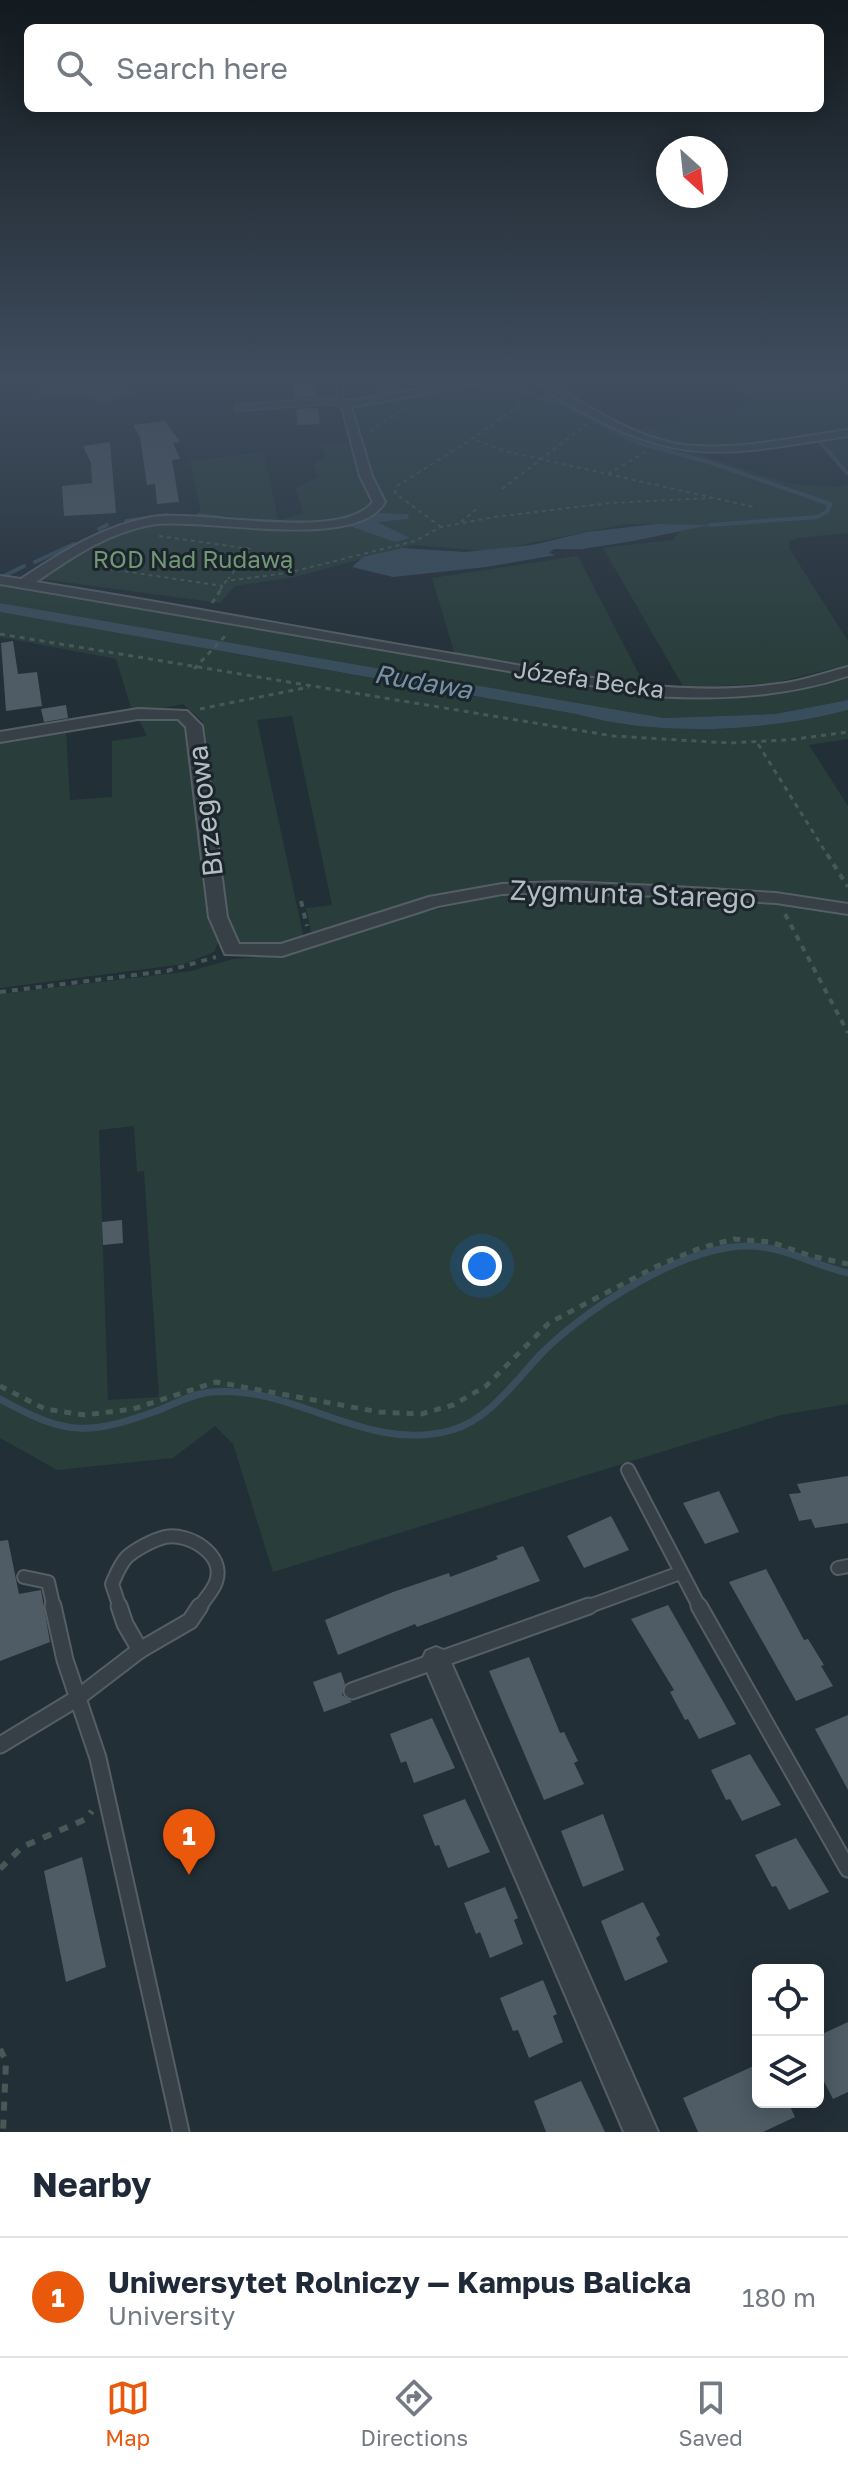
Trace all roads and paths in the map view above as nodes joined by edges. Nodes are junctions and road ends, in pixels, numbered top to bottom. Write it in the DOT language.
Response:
graph roads {
  1 [pos="366,476"];
  2 [pos="412,476"];
  3 [pos="519,476"];
  4 [pos="619,476"];
  5 [pos="502,489"];
  6 [pos="711,498"];
  7 [pos="480,506"];
  8 [pos="754,507"];
  9 [pos="459,524"];
  10 [pos="441,527"];
  11 [pos="145,534"];
  12 [pos="109,569"];
  13 [pos="0,580"];
  14 [pos="226,581"];
  15 [pos="23,584"];
  16 [pos="223,586"];
  17 [pos="204,613"];
  18 [pos="235,626"];
  19 [pos="0,634"];
  20 [pos="195,668"];
  21 [pos="848,671"];
  22 [pos="312,686"];
  23 [pos="182,714"];
  24 [pos="848,732"];
  25 [pos="0,737"];
  26 [pos="758,744"];
  27 [pos="848,887"];
  28 [pos="776,898"];
  29 [pos="301,901"];
  30 [pos="848,909"];
  31 [pos="311,941"];
  32 [pos="232,950"];
  33 [pos="0,992"];
  34 [pos="848,1033"];
  35 [pos="848,1264"];
  36 [pos="0,1386"];
  37 [pos="628,1470"];
  38 [pos="680,1573"];
  39 [pos="24,1577"];
  40 [pos="140,1650"];
  41 [pos="436,1660"];
  42 [pos="352,1691"];
  43 [pos="76,1699"];
  44 [pos="0,1745"];
  45 [pos="95,1803"];
  46 [pos="0,1869"];
  47 [pos="848,1869"];
  48 [pos="0,2049"];
  49 [pos="3,2132"];
  50 [pos="181,2132"];
  51 [pos="641,2132"];
  1 -- 15 [label="street"];
  2 -- 10 [label="path"];
  3 -- 5 [label="path"];
  4 -- 6 [label="path"];
  6 -- 8 [label="path"];
  6 -- 9 [label="path"];
  7 -- 9 [label="path"];
  9 -- 10 [label="path"];
  10 -- 14 [label="path"];
  11 -- 14 [label="path"];
  12 -- 16 [label="path"];
  13 -- 15 [label="street, Józefa Becka"];
  14 -- 16 [label="path"];
  15 -- 17 [label="street, Józefa Becka"];
  16 -- 17 [label="path"];
  17 -- 21 [label="street, Józefa Becka"];
  18 -- 20 [label="path"];
  19 -- 20 [label="path"];
  20 -- 22 [label="path"];
  22 -- 23 [label="path"];
  22 -- 26 [label="path"];
  23 -- 25 [label="street, Brzegowa"];
  23 -- 32 [label="street, Brzegowa"];
  24 -- 26 [label="path"];
  26 -- 27 [label="path"];
  28 -- 30 [label="street, Zygmunta Starego"];
  28 -- 31 [label="street, Zygmunta Starego"];
  28 -- 34 [label="path"];
  29 -- 31 [label="path"];
  31 -- 32 [label="street, Zygmunta Starego"];
  32 -- 33 [label="path"];
  35 -- 36 [label="path"];
  37 -- 38 [label="lane"];
  38 -- 41 [label="lane"];
  38 -- 47 [label="lane"];
  39 -- 43 [label="lane"];
  40 -- 40 [label="lane"];
  40 -- 43 [label="lane"];
  41 -- 42 [label="lane"];
  41 -- 51 [label="street"];
  43 -- 44 [label="lane"];
  43 -- 50 [label="lane"];
  45 -- 46 [label="path"];
  48 -- 49 [label="path"];
}
